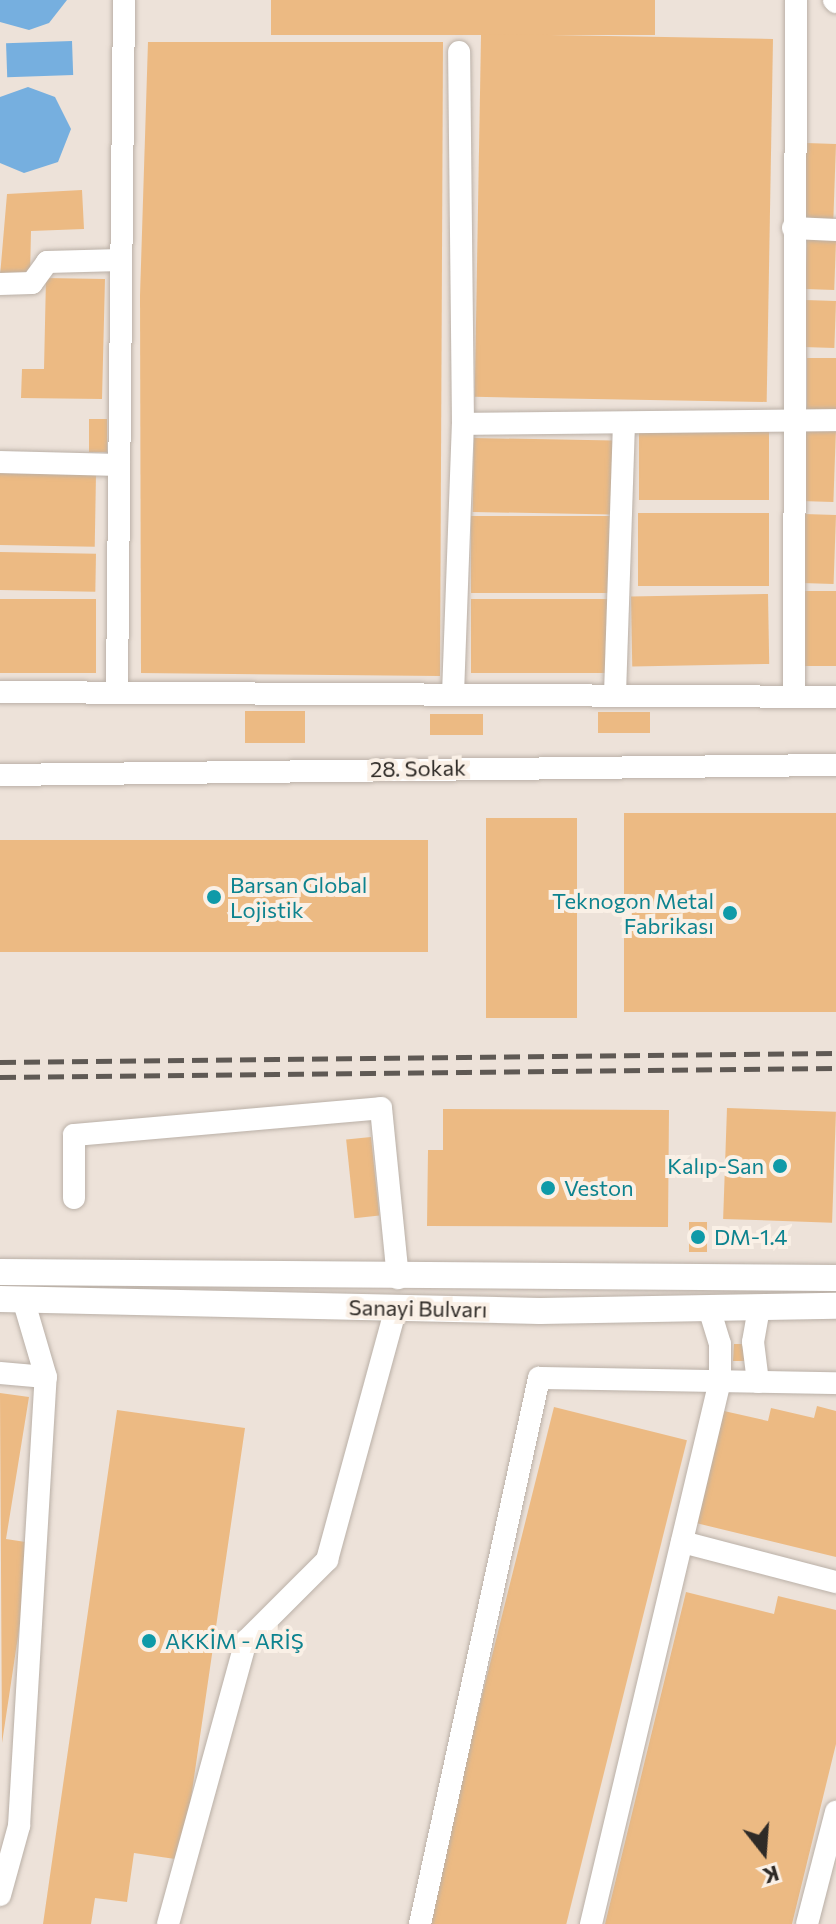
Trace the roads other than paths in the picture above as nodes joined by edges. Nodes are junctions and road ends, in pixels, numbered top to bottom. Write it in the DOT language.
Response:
graph roads {
  1 [pos="124,0"];
  2 [pos="796,0"];
  3 [pos="459,52"];
  4 [pos="793,228"];
  5 [pos="836,230"];
  6 [pos="121,260"];
  7 [pos="0,284"];
  8 [pos="793,419"];
  9 [pos="836,420"];
  10 [pos="463,424"];
  11 [pos="624,425"];
  12 [pos="0,462"];
  13 [pos="119,465"];
  14 [pos="117,691"];
  15 [pos="0,692"];
  16 [pos="453,694"];
  17 [pos="615,694"];
  18 [pos="794,697"];
  19 [pos="836,697"];
  20 [pos="836,765"];
  21 [pos="0,775"];
  22 [pos="74,1198"];
  23 [pos="0,1272"];
  24 [pos="398,1278"];
  25 [pos="836,1278"];
  26 [pos="12,1299"];
  27 [pos="836,1306"];
  28 [pos="759,1307"];
  29 [pos="396,1308"];
  30 [pos="709,1308"];
  31 [pos="0,1373"];
  32 [pos="46,1377"];
  33 [pos="720,1381"];
  34 [pos="761,1382"];
  35 [pos="836,1383"];
  36 [pos="836,1398"];
  37 [pos="682,1542"];
  38 [pos="836,1582"];
  39 [pos="836,1812"];
  40 [pos="0,1895"];
  41 [pos="168,1924"];
  42 [pos="420,1924"];
  43 [pos="591,1924"];
  44 [pos="807,1924"];
  1 -- 6 [label="street"];
  2 -- 4 [label="street"];
  3 -- 10 [label="street"];
  4 -- 5 [label="street"];
  4 -- 8 [label="street"];
  6 -- 7 [label="street"];
  6 -- 13 [label="street"];
  8 -- 9 [label="street"];
  8 -- 11 [label="street"];
  8 -- 18 [label="street"];
  10 -- 11 [label="street"];
  10 -- 16 [label="street"];
  11 -- 17 [label="street"];
  12 -- 13 [label="street"];
  13 -- 14 [label="street"];
  14 -- 15 [label="street"];
  14 -- 16 [label="street"];
  16 -- 17 [label="street"];
  17 -- 18 [label="street"];
  18 -- 19 [label="street"];
  20 -- 21 [label="street, 28. Sokak"];
  22 -- 24 [label="street"];
  23 -- 24 [label="main road, Sanayi Bulvarı"];
  24 -- 25 [label="main road, Sanayi Bulvarı"];
  26 -- 29 [label="main road, Sanayi Bulvarı"];
  26 -- 32 [label="street"];
  27 -- 28 [label="main road, Sanayi Bulvarı"];
  28 -- 30 [label="main road, Sanayi Bulvarı"];
  28 -- 34 [label="street"];
  29 -- 30 [label="main road, Sanayi Bulvarı"];
  29 -- 41 [label="street"];
  30 -- 33 [label="street"];
  31 -- 32 [label="street"];
  32 -- 40 [label="street"];
  33 -- 34 [label="street"];
  33 -- 37 [label="street"];
  33 -- 42 [label="street"];
  34 -- 35 [label="street"];
  34 -- 36 [label="street"];
  37 -- 38 [label="street"];
  37 -- 43 [label="street"];
  39 -- 44 [label="street"];
}
